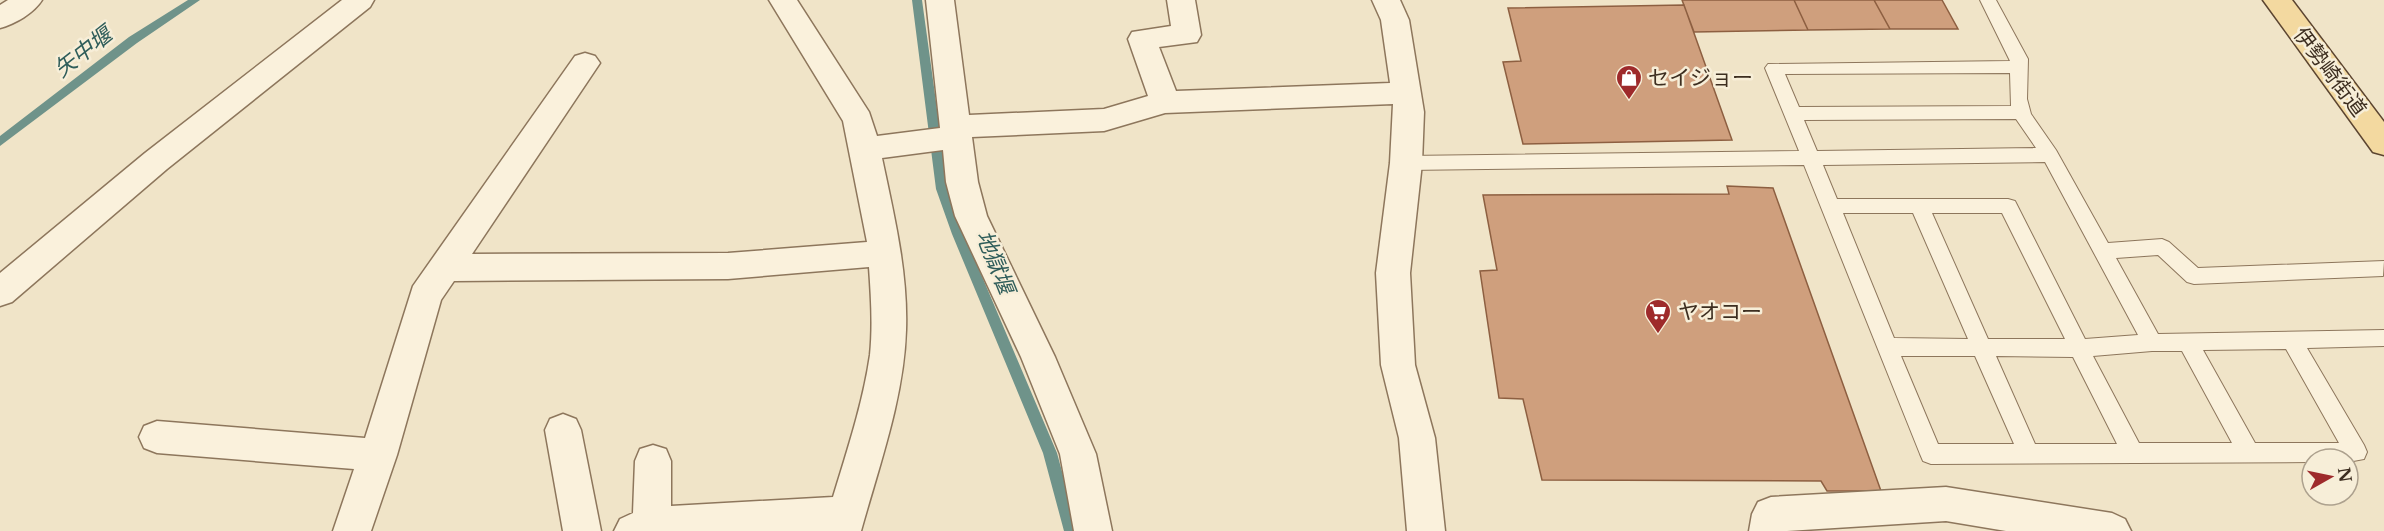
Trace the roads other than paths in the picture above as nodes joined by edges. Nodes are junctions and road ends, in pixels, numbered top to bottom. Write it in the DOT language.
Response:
graph roads {
  1 [pos="27,0"];
  2 [pos="360,0"];
  3 [pos="783,0"];
  4 [pos="940,0"];
  5 [pos="1181,0"];
  6 [pos="1386,0"];
  7 [pos="1988,0"];
  8 [pos="2277,0"];
  9 [pos="2291,0"];
  10 [pos="0,18"];
  11 [pos="585,63"];
  12 [pos="2019,67"];
  13 [pos="1406,93"];
  14 [pos="1166,102"];
  15 [pos="2022,112"];
  16 [pos="1793,114"];
  17 [pos="956,132"];
  18 [pos="2384,144"];
  19 [pos="866,149"];
  20 [pos="2050,155"];
  21 [pos="1811,158"];
  22 [pos="1406,163"];
  23 [pos="1830,206"];
  24 [pos="1919,206"];
  25 [pos="2102,250"];
  26 [pos="885,254"];
  27 [pos="2384,268"];
  28 [pos="444,269"];
  29 [pos="0,292"];
  30 [pos="2291,339"];
  31 [pos="2384,339"];
  32 [pos="2188,342"];
  33 [pos="2152,344"];
  34 [pos="1887,347"];
  35 [pos="1982,347"];
  36 [pos="2079,348"];
  37 [pos="563,430"];
  38 [pos="157,437"];
  39 [pos="2133,453"];
  40 [pos="2249,453"];
  41 [pos="2029,454"];
  42 [pos="379,456"];
  43 [pos="653,461"];
  44 [pos="844,522"];
  45 [pos="643,529"];
  46 [pos="352,531"];
  47 [pos="582,531"];
  48 [pos="1093,531"];
  49 [pos="1426,531"];
  50 [pos="1768,531"];
  51 [pos="2112,531"];
  1 -- 10 [label="street"];
  2 -- 29 [label="street"];
  3 -- 19 [label="street"];
  4 -- 17 [label="street"];
  5 -- 14 [label="street"];
  6 -- 13 [label="street"];
  7 -- 12 [label="lane"];
  8 -- 9 [label="lane"];
  8 -- 18 [label="main road, 伊勢崎街道"];
  11 -- 28 [label="street"];
  12 -- 15 [label="lane"];
  12 -- 16 [label="lane"];
  13 -- 14 [label="street"];
  13 -- 22 [label="street"];
  14 -- 17 [label="street"];
  15 -- 16 [label="lane"];
  15 -- 20 [label="lane"];
  16 -- 21 [label="lane"];
  17 -- 19 [label="street"];
  17 -- 48 [label="street"];
  19 -- 26 [label="street"];
  20 -- 21 [label="lane"];
  20 -- 25 [label="lane"];
  21 -- 22 [label="lane"];
  21 -- 23 [label="lane"];
  22 -- 49 [label="street"];
  23 -- 24 [label="lane"];
  23 -- 34 [label="lane"];
  24 -- 35 [label="lane"];
  24 -- 36 [label="lane"];
  25 -- 27 [label="lane"];
  25 -- 33 [label="lane"];
  26 -- 28 [label="street"];
  26 -- 44 [label="street"];
  28 -- 42 [label="street"];
  30 -- 31 [label="lane"];
  30 -- 32 [label="lane"];
  30 -- 40 [label="lane"];
  32 -- 33 [label="lane"];
  32 -- 40 [label="lane"];
  33 -- 36 [label="lane"];
  34 -- 35 [label="lane"];
  34 -- 41 [label="lane"];
  35 -- 36 [label="lane"];
  35 -- 41 [label="lane"];
  36 -- 39 [label="lane"];
  37 -- 47 [label="street"];
  38 -- 42 [label="street"];
  39 -- 40 [label="lane"];
  39 -- 41 [label="lane"];
  42 -- 46 [label="street"];
  43 -- 45 [label="street"];
  44 -- 45 [label="street"];
  50 -- 51 [label="street"];
}
